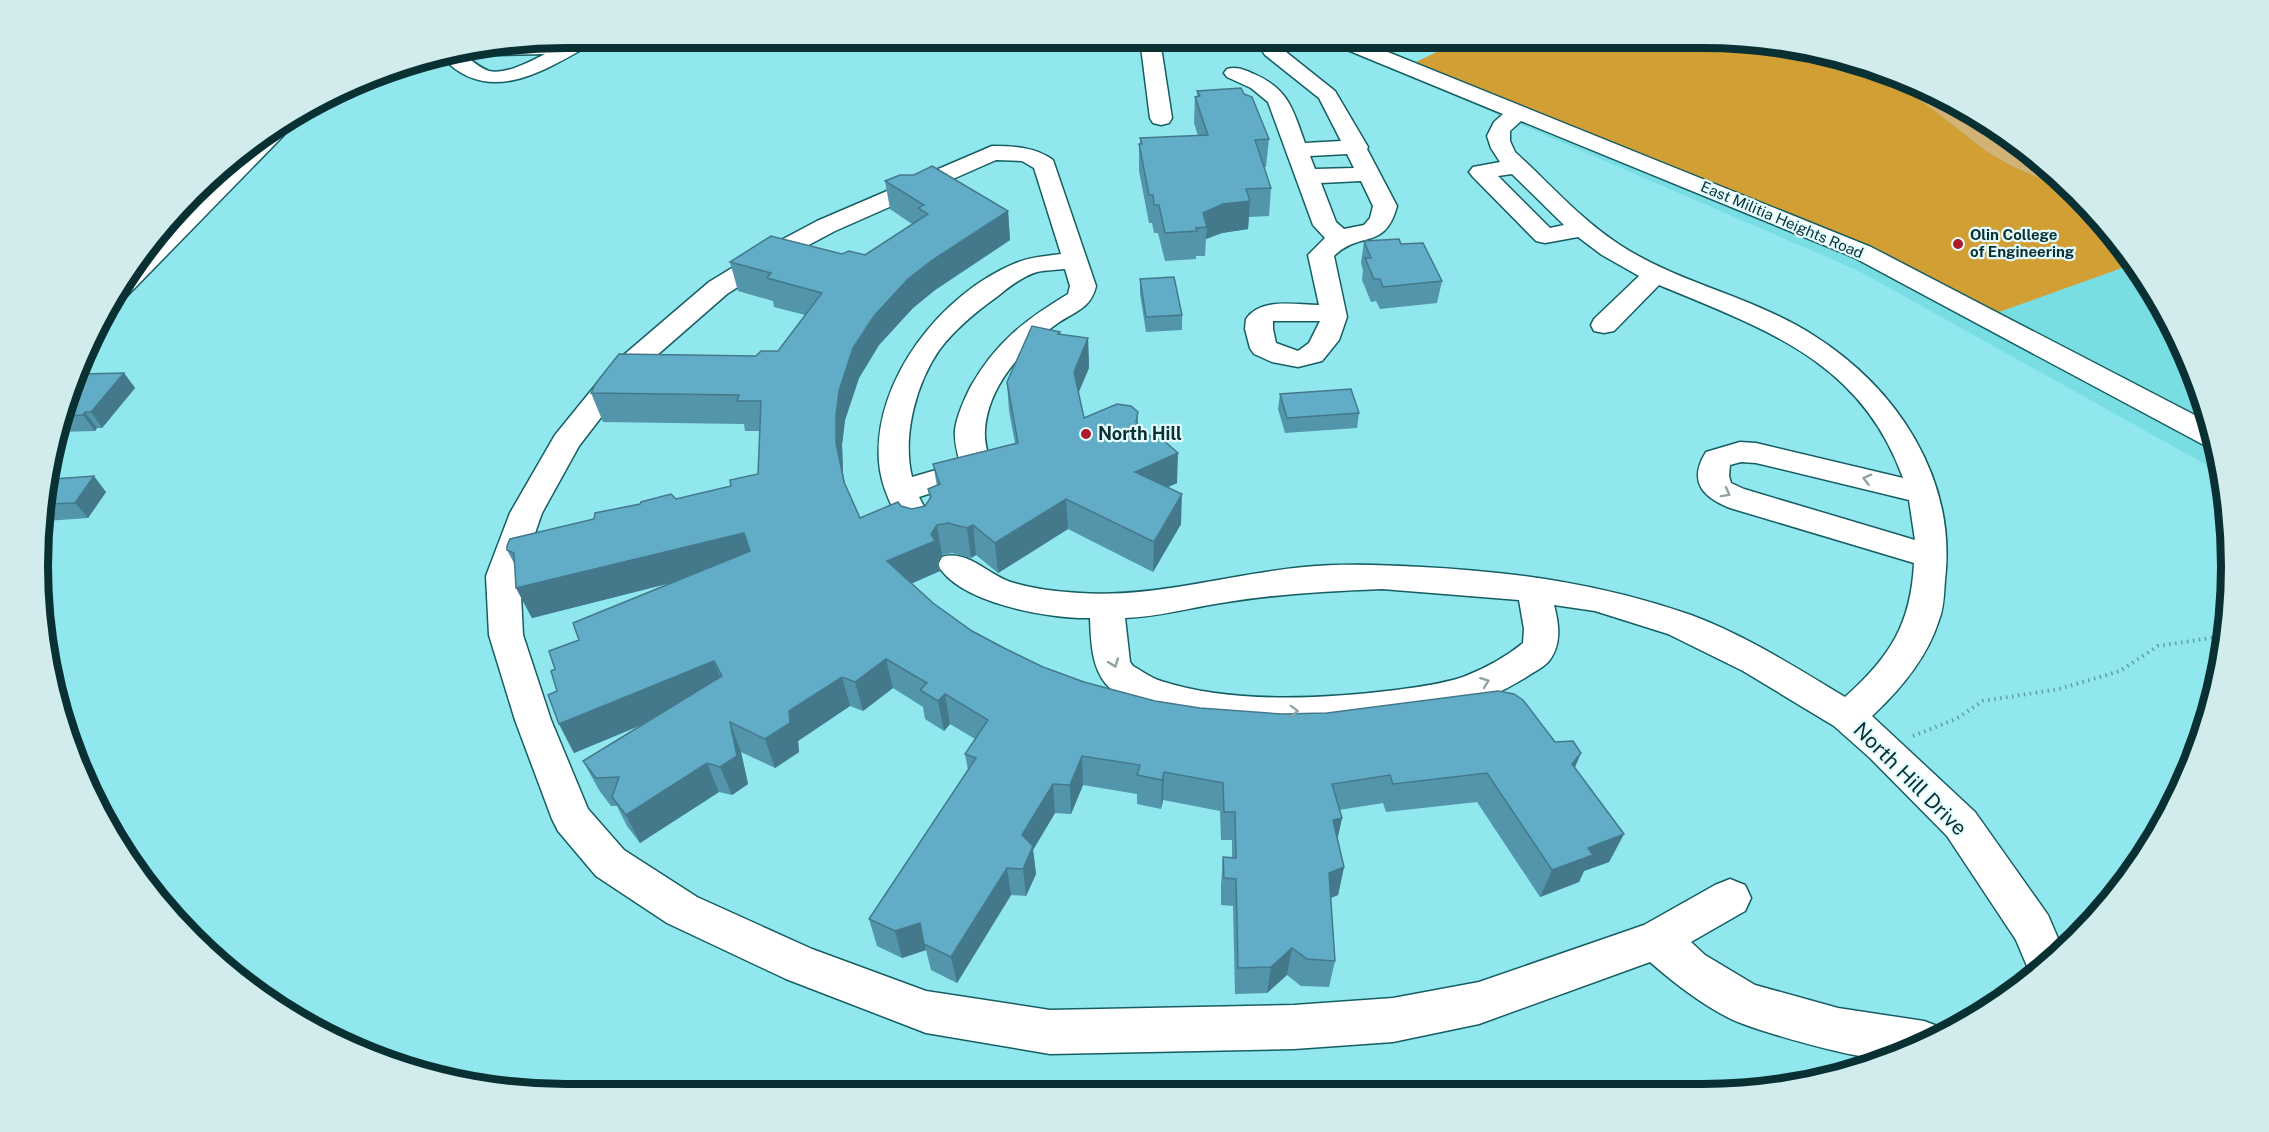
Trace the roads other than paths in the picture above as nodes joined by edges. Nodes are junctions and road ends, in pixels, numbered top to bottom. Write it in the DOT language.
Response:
graph roads {
  1 [pos="549,48"];
  2 [pos="570,48"];
  3 [pos="1150,48"];
  4 [pos="1277,48"];
  5 [pos="1360,48"];
  6 [pos="565,51"];
  7 [pos="457,60"];
  8 [pos="1296,71"];
  9 [pos="1234,73"];
  10 [pos="1257,83"];
  11 [pos="1519,112"];
  12 [pos="1161,118"];
  13 [pos="1357,147"];
  14 [pos="1298,150"];
  15 [pos="250,156"];
  16 [pos="1370,174"];
  17 [pos="1307,176"];
  18 [pos="1340,238"];
  19 [pos="148,260"];
  20 [pos="1075,260"];
  21 [pos="1656,274"];
  22 [pos="1334,313"];
  23 [pos="1604,325"];
  24 [pos="2203,432"];
  25 [pos="902,491"];
  26 [pos="1923,493"];
  27 [pos="918,526"];
  28 [pos="1931,556"];
  29 [pos="954,565"];
  30 [pos="1533,589"];
  31 [pos="1107,605"];
  32 [pos="1847,716"];
  33 [pos="1730,898"];
  34 [pos="1656,940"];
  35 [pos="2044,956"];
  36 [pos="1910,1041"];
  1 -- 6 [label="street"];
  2 -- 6 [label="street"];
  3 -- 12 [label="street"];
  4 -- 8 [label="street"];
  5 -- 11 [label="street, East Militia Heights Road"];
  6 -- 7 [label="street"];
  8 -- 10 [label="street"];
  8 -- 13 [label="street"];
  9 -- 10 [label="street"];
  10 -- 14 [label="street"];
  11 -- 21 [label="street"];
  11 -- 24 [label="street, East Militia Heights Road"];
  13 -- 14 [label="street"];
  13 -- 16 [label="street"];
  14 -- 17 [label="street"];
  15 -- 19 [label="street"];
  16 -- 17 [label="street"];
  16 -- 18 [label="street"];
  17 -- 18 [label="street"];
  18 -- 22 [label="street"];
  20 -- 25 [label="street"];
  20 -- 25 [label="street"];
  20 -- 34 [label="street"];
  21 -- 23 [label="street"];
  21 -- 26 [label="street"];
  25 -- 27 [label="street"];
  26 -- 28 [label="street"];
  26 -- 28 [label="street, one-way"];
  28 -- 32 [label="street"];
  29 -- 31 [label="street, North Hill Drive"];
  30 -- 31 [label="street, North Hill Drive"];
  31 -- 30 [label="street, one-way"];
  30 -- 32 [label="street, North Hill Drive"];
  32 -- 35 [label="street, North Hill Drive"];
  33 -- 34 [label="street"];
  34 -- 36 [label="street"];
}
